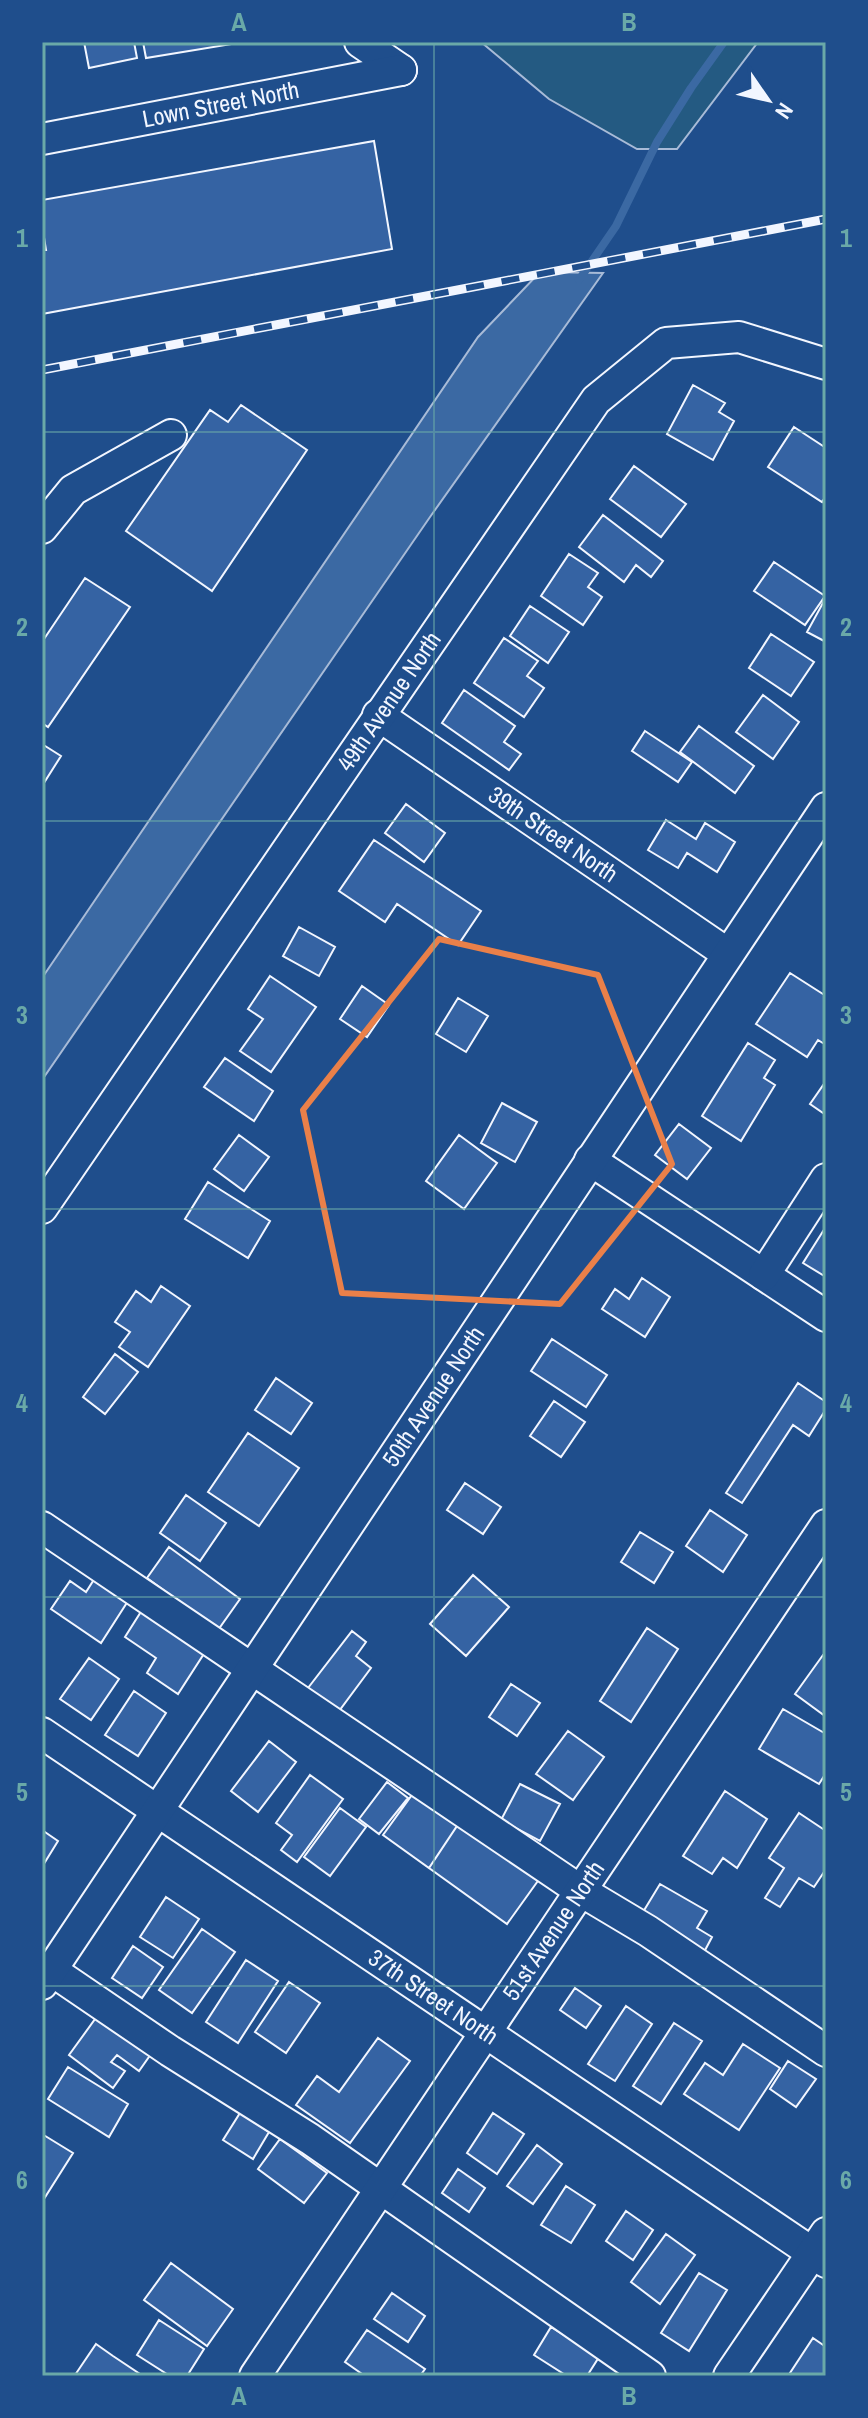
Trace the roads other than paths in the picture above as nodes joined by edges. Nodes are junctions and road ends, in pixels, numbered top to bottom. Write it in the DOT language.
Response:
graph roads {
  1 [pos="360,42"];
  2 [pos="42,139"];
  3 [pos="824,363"];
  4 [pos="171,435"];
  5 [pos="48,518"];
  6 [pos="378,715"];
  7 [pos="826,808"];
  8 [pos="728,954"];
  9 [pos="590,1160"];
  10 [pos="826,1179"];
  11 [pos="42,1208"];
  12 [pos="764,1275"];
  13 [pos="826,1316"];
  14 [pos="826,1525"];
  15 [pos="42,1527"];
  16 [pos="252,1667"];
  17 [pos="42,1733"];
  18 [pos="158,1810"];
  19 [pos="581,1891"];
  20 [pos="46,1977"];
  21 [pos="486,2033"];
  22 [pos="826,2051"];
  23 [pos="380,2190"];
  24 [pos="821,2249"];
  25 [pos="255,2376"];
  26 [pos="650,2376"];
  27 [pos="729,2376"];
  1 -- 2 [label="street, Lown Street North"];
  3 -- 6 [label="street, 49th Avenue North"];
  4 -- 5 [label="street"];
  6 -- 8 [label="street, 39th Street North"];
  6 -- 11 [label="street, 49th Avenue North"];
  7 -- 8 [label="street, 50th Avenue North"];
  8 -- 9 [label="street, 50th Avenue North"];
  9 -- 12 [label="street"];
  9 -- 16 [label="street, 50th Avenue North"];
  10 -- 12 [label="street"];
  12 -- 13 [label="street"];
  14 -- 19 [label="street, 51st Avenue North"];
  15 -- 16 [label="street"];
  16 -- 18 [label="street, 50th Avenue North"];
  16 -- 19 [label="street"];
  17 -- 18 [label="street, 37th Street North"];
  18 -- 20 [label="street, 50th Avenue North"];
  18 -- 21 [label="street, 37th Street North"];
  19 -- 21 [label="street, 51st Avenue North"];
  19 -- 22 [label="street"];
  20 -- 23 [label="street"];
  21 -- 23 [label="street, 51st Avenue North"];
  21 -- 24 [label="street, 37th Street North"];
  23 -- 25 [label="street, 51st Avenue North"];
  23 -- 26 [label="street"];
  24 -- 27 [label="street"];
}
